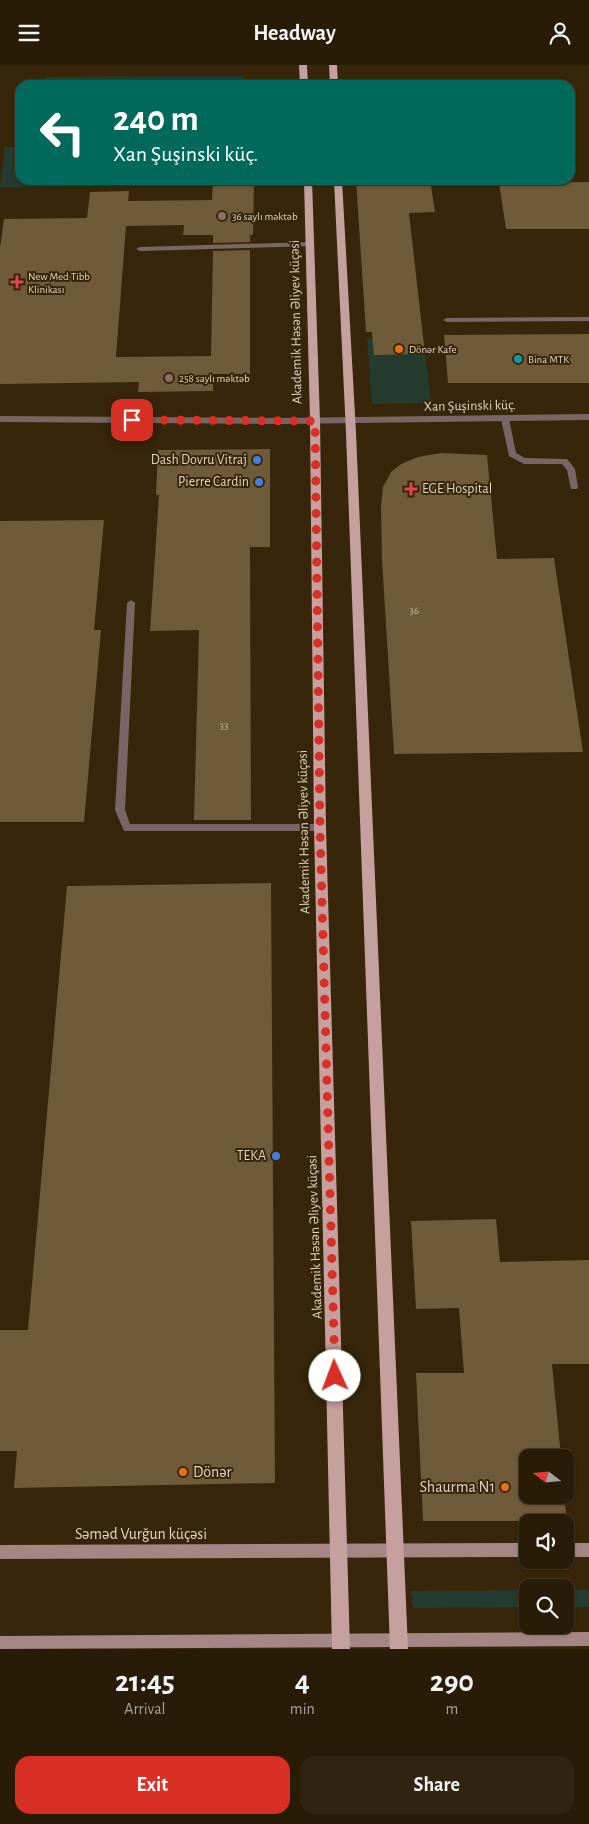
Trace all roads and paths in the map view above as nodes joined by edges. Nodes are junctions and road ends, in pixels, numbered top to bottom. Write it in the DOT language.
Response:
graph roads {
  1 [pos="303,65"];
  2 [pos="333,65"];
  3 [pos="304,80"];
  4 [pos="334,80"];
  5 [pos="308,185"];
  6 [pos="338,185"];
  7 [pos="310,244"];
  8 [pos="140,249"];
  9 [pos="589,319"];
  10 [pos="446,320"];
  11 [pos="589,417"];
  12 [pos="0,419"];
  13 [pos="505,419"];
  14 [pos="350,420"];
  15 [pos="315,421"];
  16 [pos="574,487"];
  17 [pos="131,603"];
  18 [pos="320,828"];
  19 [pos="395,1550"];
  20 [pos="519,1550"];
  21 [pos="574,1550"];
  22 [pos="589,1550"];
  23 [pos="0,1551"];
  24 [pos="340,1551"];
  25 [pos="589,1639"];
  26 [pos="0,1643"];
  27 [pos="341,1645"];
  28 [pos="399,1645"];
  29 [pos="94,1646"];
  1 -- 3 [label="main road"];
  2 -- 4 [label="main road"];
  5 -- 7 [label="main road, Akademik Həsən Əliyev küçəsi"];
  6 -- 14 [label="main road"];
  7 -- 8 [label="street"];
  7 -- 15 [label="main road, Akademik Həsən Əliyev küçəsi"];
  9 -- 10 [label="street"];
  11 -- 13 [label="street, Xan Şuşinski küç."];
  12 -- 15 [label="street"];
  13 -- 14 [label="street, Xan Şuşinski küç."];
  13 -- 16 [label="street"];
  14 -- 15 [label="street, Xan Şuşinski küç."];
  14 -- 19 [label="main road"];
  15 -- 18 [label="main road, Akademik Həsən Əliyev küçəsi"];
  17 -- 18 [label="street"];
  18 -- 24 [label="main road, Akademik Həsən Əliyev küçəsi"];
  19 -- 20 [label="main road, Səməd Vurğun küçəsi"];
  19 -- 24 [label="main road, Səməd Vurğun küçəsi"];
  19 -- 28 [label="main road"];
  21 -- 22 [label="main road"];
  23 -- 24 [label="main road, Səməd Vurğun küçəsi"];
  24 -- 27 [label="main road, Akademik Həsən Əliyev küçəsi"];
  25 -- 28 [label="main road"];
  26 -- 29 [label="main road"];
  27 -- 28 [label="main road"];
  27 -- 29 [label="main road"];
}
